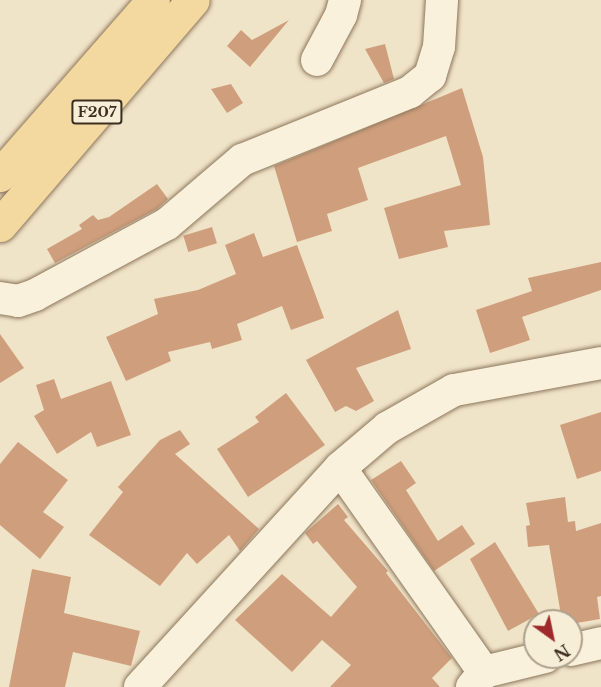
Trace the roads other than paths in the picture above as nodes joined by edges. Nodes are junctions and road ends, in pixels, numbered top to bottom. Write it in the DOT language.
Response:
graph roads {
  1 [pos="153,0"];
  2 [pos="193,0"];
  3 [pos="345,0"];
  4 [pos="442,0"];
  5 [pos="317,60"];
  6 [pos="0,175"];
  7 [pos="0,225"];
  8 [pos="0,298"];
  9 [pos="601,363"];
  10 [pos="340,468"];
  11 [pos="601,643"];
  12 [pos="583,647"];
  13 [pos="523,665"];
  14 [pos="478,680"];
  15 [pos="140,687"];
  1 -- 6 [label="main road, F207"];
  2 -- 7 [label="main road, F207"];
  3 -- 5 [label="street"];
  4 -- 8 [label="street"];
  9 -- 10 [label="street"];
  10 -- 14 [label="street"];
  10 -- 15 [label="street"];
  11 -- 12 [label="street"];
  13 -- 14 [label="street"];
}
